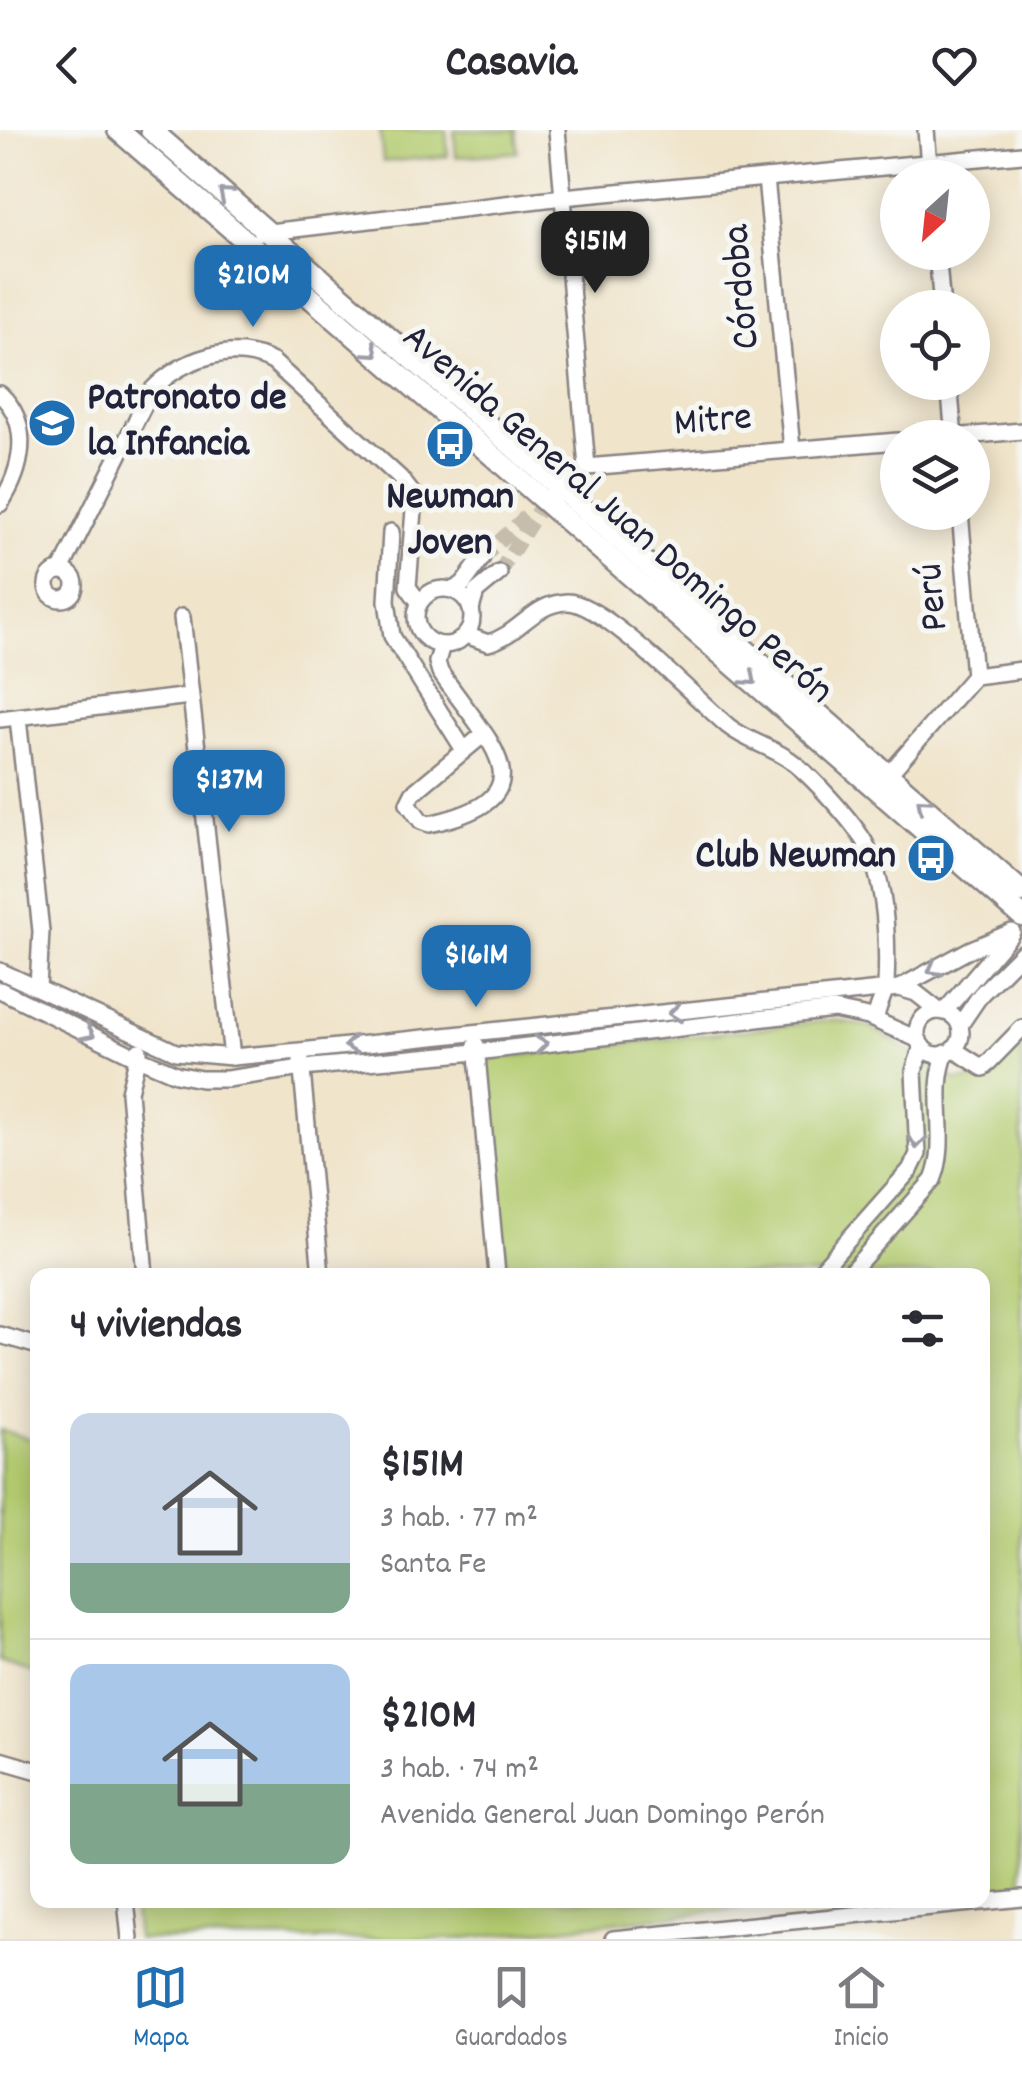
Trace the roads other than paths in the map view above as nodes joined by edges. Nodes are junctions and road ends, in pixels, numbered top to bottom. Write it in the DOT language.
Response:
graph roads {
  1 [pos="118,130"];
  2 [pos="151,130"];
  3 [pos="557,130"];
  4 [pos="926,130"];
  5 [pos="1022,154"];
  6 [pos="928,160"];
  7 [pos="987,160"];
  8 [pos="880,172"];
  9 [pos="766,178"];
  10 [pos="564,197"];
  11 [pos="266,230"];
  12 [pos="246,241"];
  13 [pos="0,394"];
  14 [pos="1022,431"];
  15 [pos="990,434"];
  16 [pos="880,442"];
  17 [pos="792,449"];
  18 [pos="586,466"];
  19 [pos="554,494"];
  20 [pos="0,504"];
  21 [pos="962,530"];
  22 [pos="391,532"];
  23 [pos="482,558"];
  24 [pos="62,570"];
  25 [pos="499,573"];
  26 [pos="453,590"];
  27 [pos="420,602"];
  28 [pos="471,610"];
  29 [pos="182,617"];
  30 [pos="420,630"];
  31 [pos="466,635"];
  32 [pos="392,636"];
  33 [pos="442,644"];
  34 [pos="1022,670"];
  35 [pos="974,676"];
  36 [pos="190,696"];
  37 [pos="18,718"];
  38 [pos="0,720"];
  39 [pos="484,734"];
  40 [pos="464,750"];
  41 [pos="888,774"];
  42 [pos="1022,892"];
  43 [pos="1019,926"];
  44 [pos="1022,952"];
  45 [pos="1016,970"];
  46 [pos="0,972"];
  47 [pos="38,988"];
  48 [pos="892,989"];
  49 [pos="0,990"];
  50 [pos="942,1011"];
  51 [pos="876,1020"];
  52 [pos="960,1026"];
  53 [pos="1022,1028"];
  54 [pos="474,1033"];
  55 [pos="148,1038"];
  56 [pos="920,1043"];
  57 [pos="300,1051"];
  58 [pos="950,1051"];
  59 [pos="476,1052"];
  60 [pos="136,1057"];
  61 [pos="232,1057"];
  62 [pos="302,1068"];
  63 [pos="144,1268"];
  64 [pos="320,1268"];
  65 [pos="497,1268"];
  66 [pos="823,1268"];
  67 [pos="854,1268"];
  68 [pos="0,1336"];
  69 [pos="30,1344"];
  70 [pos="0,1760"];
  71 [pos="30,1769"];
  72 [pos="1022,1898"];
  73 [pos="990,1901"];
  74 [pos="127,1908"];
  75 [pos="869,1908"];
  76 [pos="916,1908"];
  77 [pos="874,1912"];
  78 [pos="130,1939"];
  79 [pos="614,1939"];
  1 -- 12 [label="main road, Avenida General Juan Domingo Perón"];
  11 -- 2 [label="main road, Avenida General Juan Domingo Perón, one-way"];
  3 -- 10 [label="street"];
  4 -- 6 [label="street"];
  5 -- 7 [label="street"];
  8 -- 9 [label="street"];
  9 -- 10 [label="street"];
  9 -- 17 [label="street, Córdoba"];
  10 -- 11 [label="street"];
  10 -- 18 [label="street"];
  11 -- 12 [label="street"];
  11 -- 19 [label="main road, Avenida General Juan Domingo Perón"];
  12 -- 19 [label="main road, Avenida General Juan Domingo Perón, one-way"];
  13 -- 20 [label="street"];
  14 -- 15 [label="street"];
  16 -- 17 [label="street, Mitre"];
  17 -- 18 [label="street, Mitre"];
  18 -- 19 [label="street"];
  19 -- 41 [label="main road, Avenida General Juan Domingo Perón"];
  19 -- 43 [label="main road, Avenida General Juan Domingo Perón, one-way"];
  21 -- 35 [label="street, Perú"];
  22 -- 32 [label="street"];
  23 -- 26 [label="street"];
  24 -- 27 [label="street"];
  25 -- 28 [label="street"];
  26 -- 27 [label="street"];
  26 -- 28 [label="street"];
  27 -- 30 [label="street"];
  28 -- 31 [label="street"];
  29 -- 36 [label="street"];
  30 -- 32 [label="street"];
  30 -- 33 [label="street"];
  31 -- 33 [label="street"];
  31 -- 48 [label="street"];
  32 -- 40 [label="street"];
  33 -- 39 [label="street"];
  34 -- 35 [label="street"];
  35 -- 41 [label="street"];
  36 -- 37 [label="street"];
  36 -- 61 [label="street"];
  37 -- 38 [label="street"];
  37 -- 47 [label="street"];
  39 -- 40 [label="street"];
  39 -- 40 [label="street"];
  42 -- 41 [label="main road, Avenida General Juan Domingo Perón, one-way"];
  43 -- 48 [label="street, one-way"];
  43 -- 50 [label="street"];
  44 -- 45 [label="street"];
  45 -- 52 [label="street"];
  46 -- 47 [label="street"];
  47 -- 55 [label="street"];
  48 -- 50 [label="street"];
  48 -- 51 [label="street"];
  48 -- 54 [label="street, one-way"];
  49 -- 60 [label="street, one-way"];
  50 -- 52 [label="street"];
  50 -- 56 [label="street"];
  51 -- 56 [label="street"];
  59 -- 51 [label="street, one-way"];
  52 -- 58 [label="street"];
  53 -- 58 [label="street"];
  54 -- 57 [label="street, one-way"];
  54 -- 59 [label="street"];
  55 -- 60 [label="street"];
  55 -- 61 [label="street"];
  56 -- 58 [label="street"];
  56 -- 66 [label="street, one-way"];
  57 -- 61 [label="street"];
  57 -- 62 [label="street"];
  58 -- 67 [label="street"];
  59 -- 62 [label="street"];
  59 -- 65 [label="street"];
  60 -- 62 [label="street"];
  60 -- 63 [label="street"];
  62 -- 64 [label="street"];
  68 -- 69 [label="street"];
  70 -- 71 [label="street"];
  72 -- 73 [label="street"];
  74 -- 78 [label="street"];
  75 -- 77 [label="street"];
  76 -- 77 [label="street"];
  77 -- 79 [label="street"];
}
